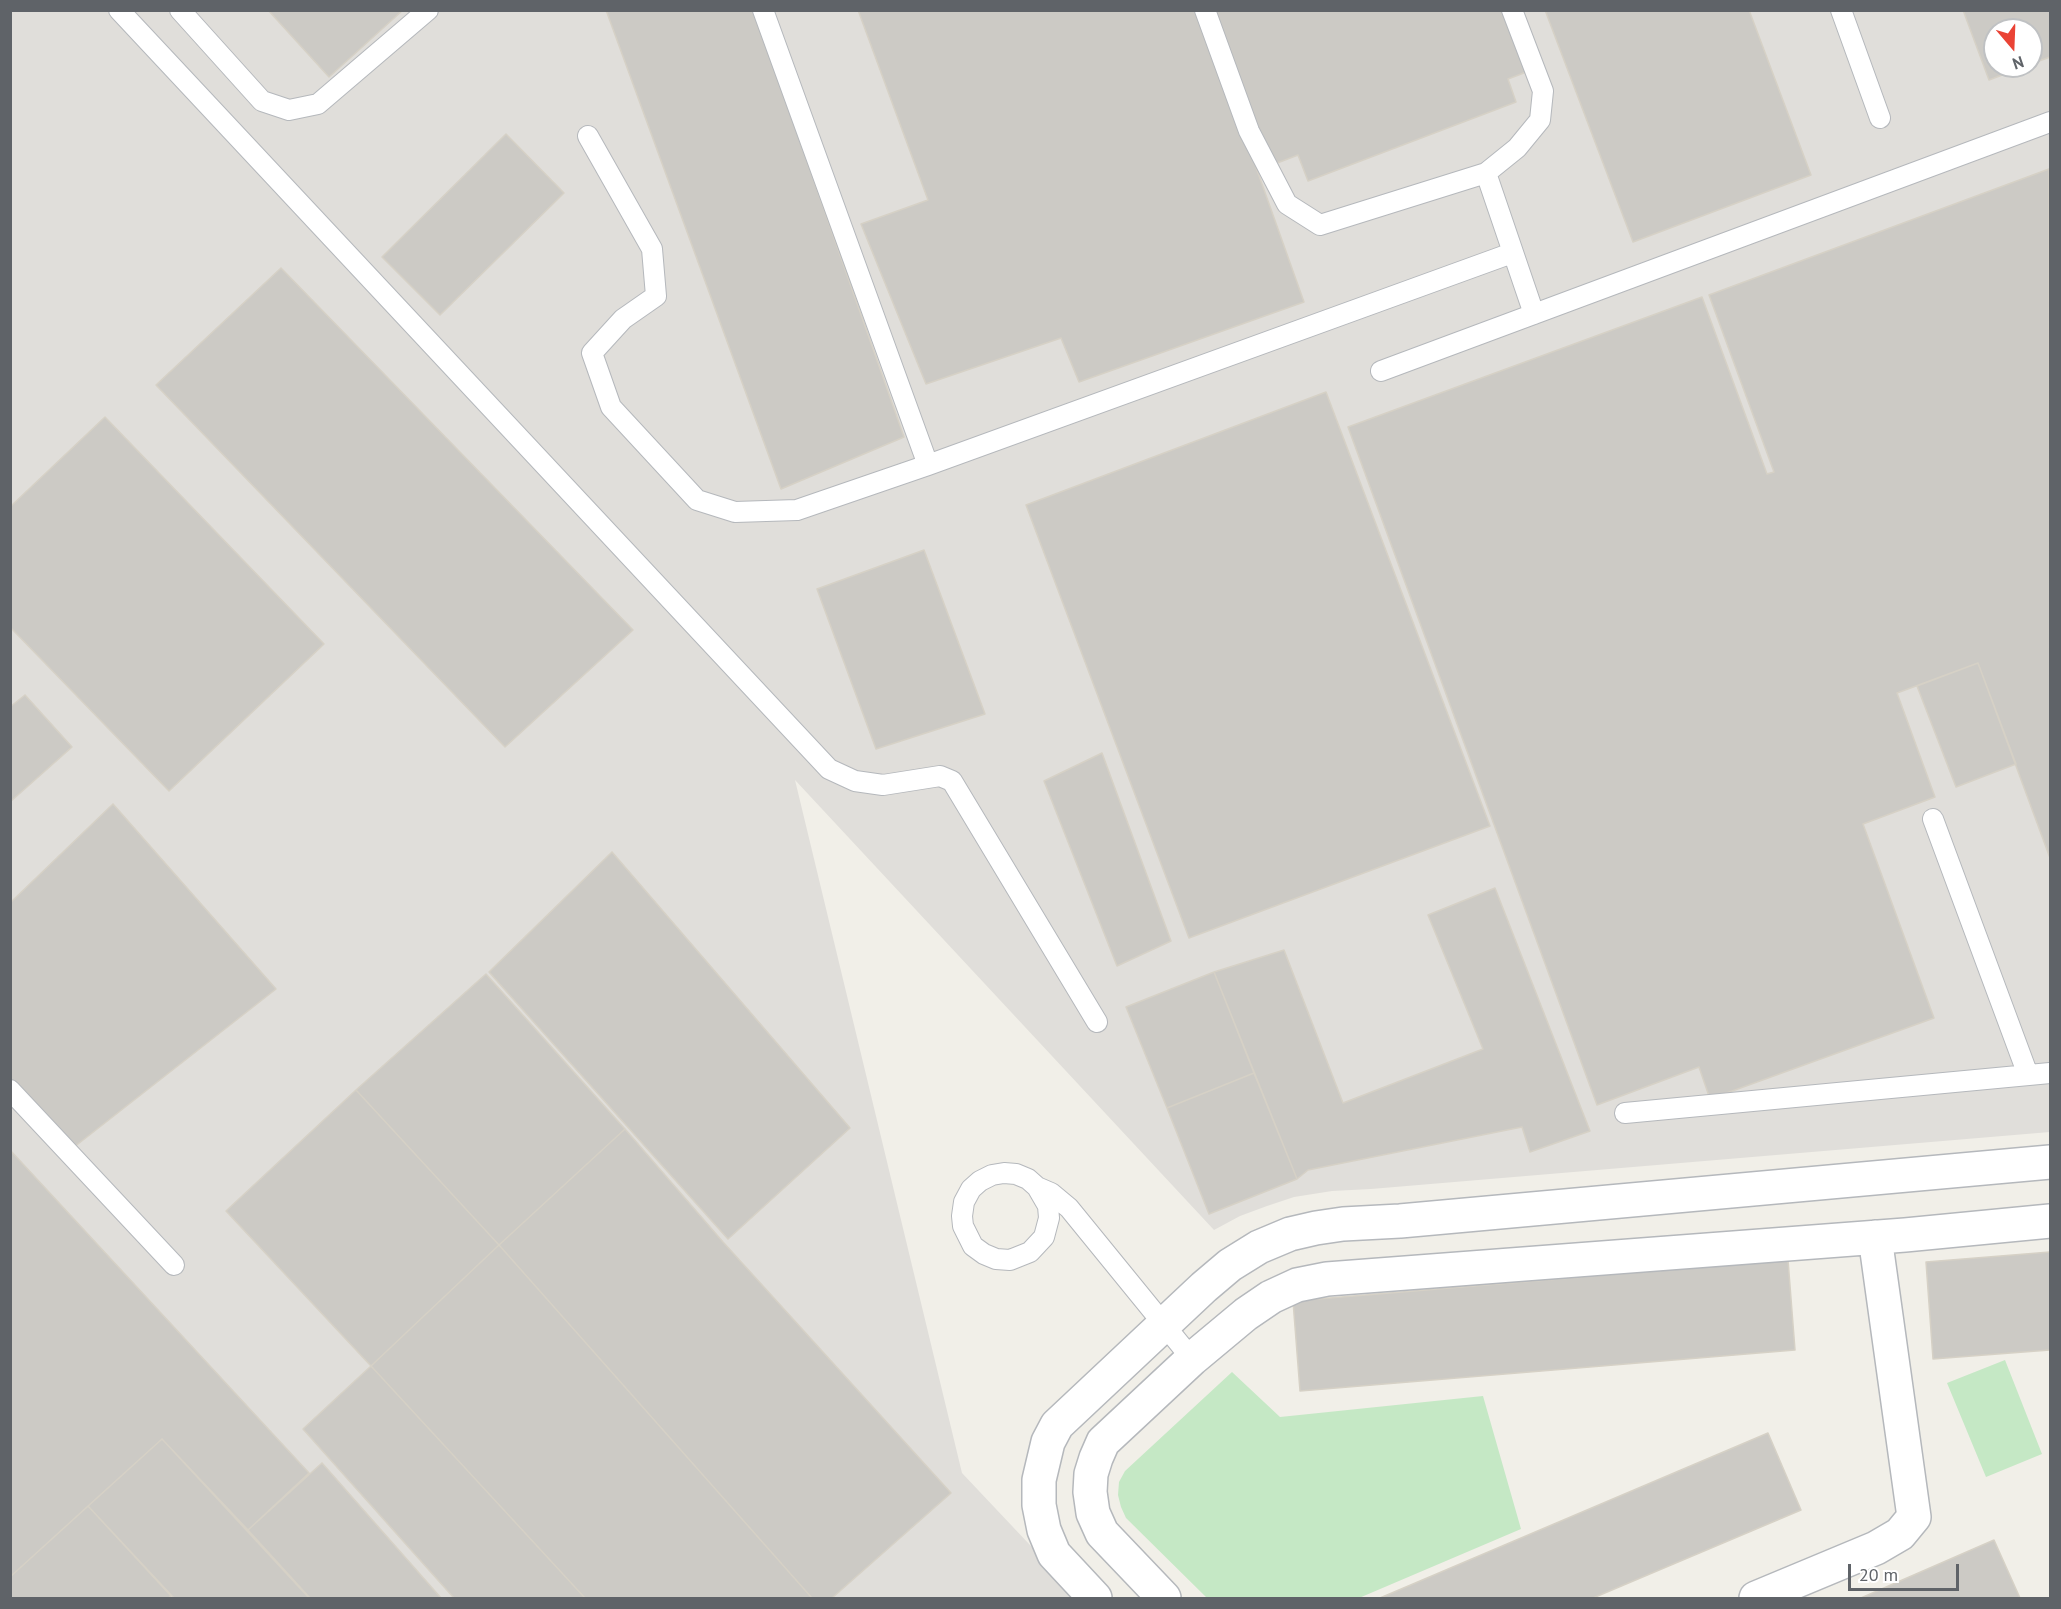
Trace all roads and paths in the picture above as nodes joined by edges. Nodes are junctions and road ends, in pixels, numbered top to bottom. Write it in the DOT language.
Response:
graph roads {
  1 [pos="119,10"];
  2 [pos="180,10"];
  3 [pos="429,10"];
  4 [pos="763,10"];
  5 [pos="1205,10"];
  6 [pos="1512,10"];
  7 [pos="1841,10"];
  8 [pos="1880,118"];
  9 [pos="2050,122"];
  10 [pos="588,136"];
  11 [pos="1486,173"];
  12 [pos="1512,253"];
  13 [pos="1534,314"];
  14 [pos="1381,371"];
  15 [pos="928,465"];
  16 [pos="1933,819"];
  17 [pos="1097,1022"];
  18 [pos="2050,1073"];
  19 [pos="2028,1075"];
  20 [pos="10,1090"];
  21 [pos="1625,1113"];
  22 [pos="2050,1162"];
  23 [pos="1038,1187"];
  24 [pos="2050,1221"];
  25 [pos="1875,1237"];
  26 [pos="174,1265"];
  27 [pos="1163,1325"];
  28 [pos="1192,1359"];
  29 [pos="1095,1599"];
  30 [pos="1164,1599"];
  31 [pos="1756,1599"];
  1 -- 17 [label="lane"];
  2 -- 3 [label="lane"];
  4 -- 15 [label="lane"];
  5 -- 11 [label="lane"];
  6 -- 11 [label="lane"];
  7 -- 8 [label="lane"];
  9 -- 13 [label="lane"];
  10 -- 15 [label="lane"];
  11 -- 12 [label="lane"];
  12 -- 13 [label="lane"];
  12 -- 15 [label="lane"];
  13 -- 14 [label="lane"];
  16 -- 19 [label="lane"];
  18 -- 19 [label="lane"];
  19 -- 21 [label="lane"];
  20 -- 26 [label="lane"];
  22 -- 27 [label="street"];
  23 -- 23 [label="lane"];
  23 -- 27 [label="lane"];
  24 -- 25 [label="street"];
  25 -- 28 [label="street"];
  25 -- 31 [label="street"];
  27 -- 28 [label="lane"];
  27 -- 29 [label="street"];
  28 -- 30 [label="street"];
}
